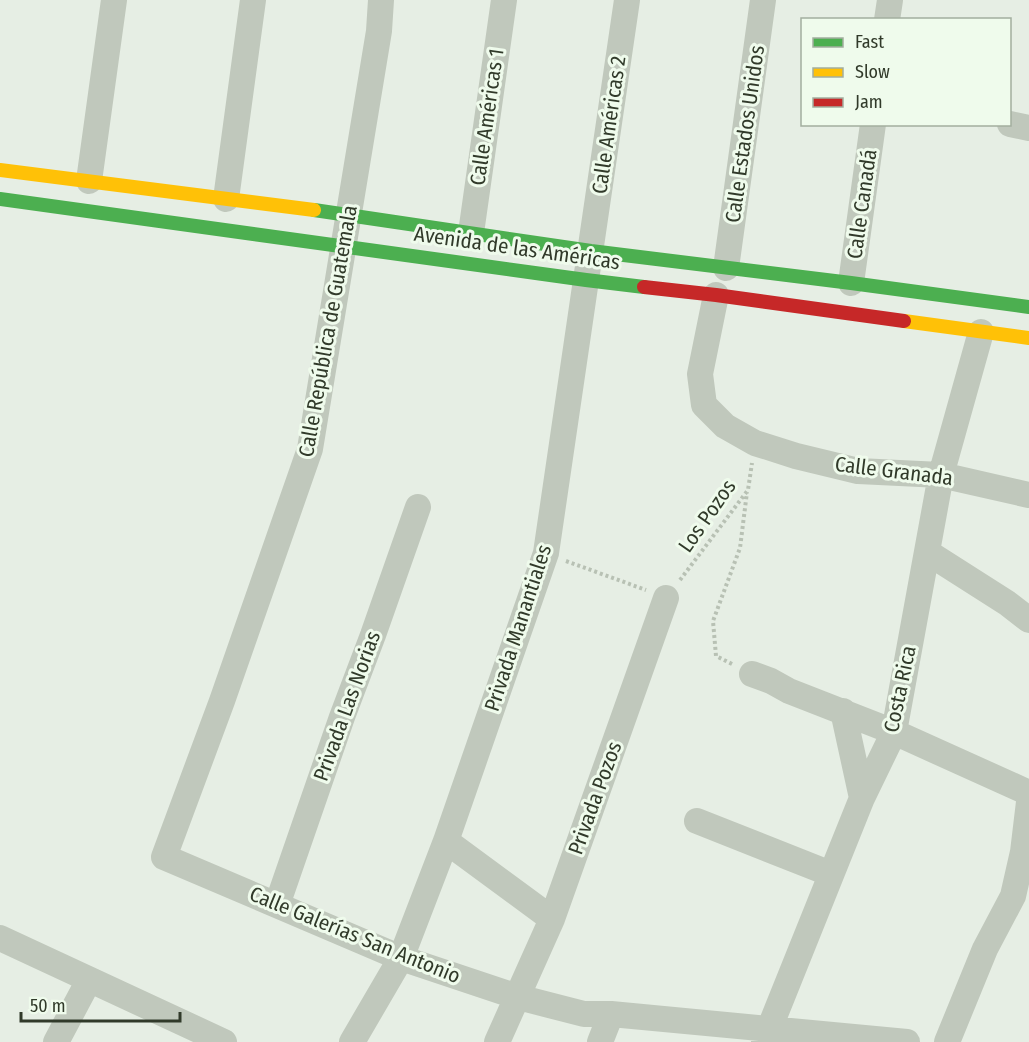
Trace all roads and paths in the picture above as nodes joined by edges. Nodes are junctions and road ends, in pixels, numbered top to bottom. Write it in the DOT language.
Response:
graph roads {
  1 [pos="114,0"];
  2 [pos="253,0"];
  3 [pos="381,0"];
  4 [pos="504,0"];
  5 [pos="627,0"];
  6 [pos="763,0"];
  7 [pos="890,0"];
  8 [pos="887,18"];
  9 [pos="1011,124"];
  10 [pos="873,126"];
  11 [pos="1029,128"];
  12 [pos="0,170"];
  13 [pos="89,182"];
  14 [pos="0,199"];
  15 [pos="225,199"];
  16 [pos="349,214"];
  17 [pos="471,233"];
  18 [pos="344,246"];
  19 [pos="591,251"];
  20 [pos="726,268"];
  21 [pos="586,280"];
  22 [pos="851,283"];
  23 [pos="716,295"];
  24 [pos="1029,307"];
  25 [pos="981,332"];
  26 [pos="1029,338"];
  27 [pos="755,443"];
  28 [pos="941,475"];
  29 [pos="748,490"];
  30 [pos="1029,495"];
  31 [pos="418,507"];
  32 [pos="927,552"];
  33 [pos="546,553"];
  34 [pos="666,598"];
  35 [pos="1029,620"];
  36 [pos="752,674"];
  37 [pos="843,711"];
  38 [pos="894,732"];
  39 [pos="1029,793"];
  40 [pos="862,798"];
  41 [pos="1029,802"];
  42 [pos="697,821"];
  43 [pos="446,841"];
  44 [pos="164,857"];
  45 [pos="831,874"];
  46 [pos="277,905"];
  47 [pos="552,919"];
  48 [pos="0,939"];
  49 [pos="401,958"];
  50 [pos="89,980"];
  51 [pos="518,997"];
  52 [pos="611,1014"];
  53 [pos="766,1036"];
  54 [pos="210,1039"];
  55 [pos="56,1042"];
  56 [pos="352,1042"];
  57 [pos="497,1042"];
  58 [pos="600,1042"];
  59 [pos="907,1042"];
  60 [pos="947,1042"];
  1 -- 13 [label="street"];
  2 -- 15 [label="street"];
  3 -- 16 [label="street, Calle República de Guatemala"];
  4 -- 17 [label="street, Calle Américas 1"];
  5 -- 19 [label="street, Calle Américas 2"];
  6 -- 20 [label="street, Calle Estados Unidos"];
  7 -- 8 [label="street"];
  9 -- 11 [label="street"];
  10 -- 22 [label="street, Calle Canadá"];
  12 -- 13 [label="street, Avenida de las Américas"];
  13 -- 15 [label="street, Avenida de las Américas"];
  14 -- 18 [label="street, Avenida de las Américas"];
  15 -- 16 [label="street, Avenida de las Américas"];
  16 -- 17 [label="street, Avenida de las Américas"];
  16 -- 18 [label="street, Calle República de Guatemala"];
  17 -- 19 [label="street, Avenida de las Américas"];
  18 -- 21 [label="street, Avenida de las Américas"];
  18 -- 44 [label="street, Calle República de Guatemala"];
  19 -- 20 [label="street, Avenida de las Américas"];
  19 -- 21 [label="street, Privada Manantiales"];
  20 -- 22 [label="street, Avenida de las Américas"];
  21 -- 23 [label="street, Avenida de las Américas"];
  21 -- 33 [label="street, Privada Manantiales"];
  22 -- 24 [label="street, Avenida de las Américas"];
  23 -- 25 [label="street, Avenida de las Américas"];
  23 -- 27 [label="street, Calle Granada"];
  25 -- 26 [label="street, Avenida de las Américas"];
  25 -- 28 [label="street, Costa Rica"];
  27 -- 28 [label="street, Calle Granada"];
  27 -- 29 [label="path, Los Pozos"];
  28 -- 30 [label="street, Calle Granada"];
  28 -- 32 [label="street, Costa Rica"];
  29 -- 34 [label="path, Los Pozos"];
  29 -- 36 [label="path"];
  31 -- 46 [label="street, Privada Las Norias"];
  32 -- 35 [label="street"];
  32 -- 38 [label="street, Costa Rica"];
  33 -- 34 [label="path"];
  33 -- 43 [label="street, Privada Manantiales"];
  34 -- 47 [label="street, Privada Pozos"];
  36 -- 37 [label="street"];
  37 -- 38 [label="street"];
  37 -- 40 [label="street"];
  38 -- 39 [label="street"];
  38 -- 40 [label="street, Costa Rica"];
  40 -- 45 [label="street, Costa Rica"];
  41 -- 60 [label="street"];
  42 -- 45 [label="street"];
  43 -- 47 [label="street"];
  43 -- 49 [label="street, Privada Manantiales"];
  44 -- 46 [label="street, Calle Galerías San Antonio"];
  45 -- 53 [label="street, Costa Rica"];
  46 -- 49 [label="street, Calle Galerías San Antonio"];
  47 -- 51 [label="street, Privada Pozos"];
  48 -- 50 [label="street"];
  49 -- 51 [label="street, Calle Galerías San Antonio"];
  49 -- 56 [label="street, Privada Manantiales"];
  50 -- 54 [label="street"];
  50 -- 55 [label="street"];
  51 -- 52 [label="street, Calle Galerías San Antonio"];
  51 -- 57 [label="street, Privada Pozos"];
  52 -- 53 [label="street, Calle Galerías San Antonio"];
  52 -- 58 [label="street"];
  53 -- 59 [label="street, Calle Galerías San Antonio"];
}
